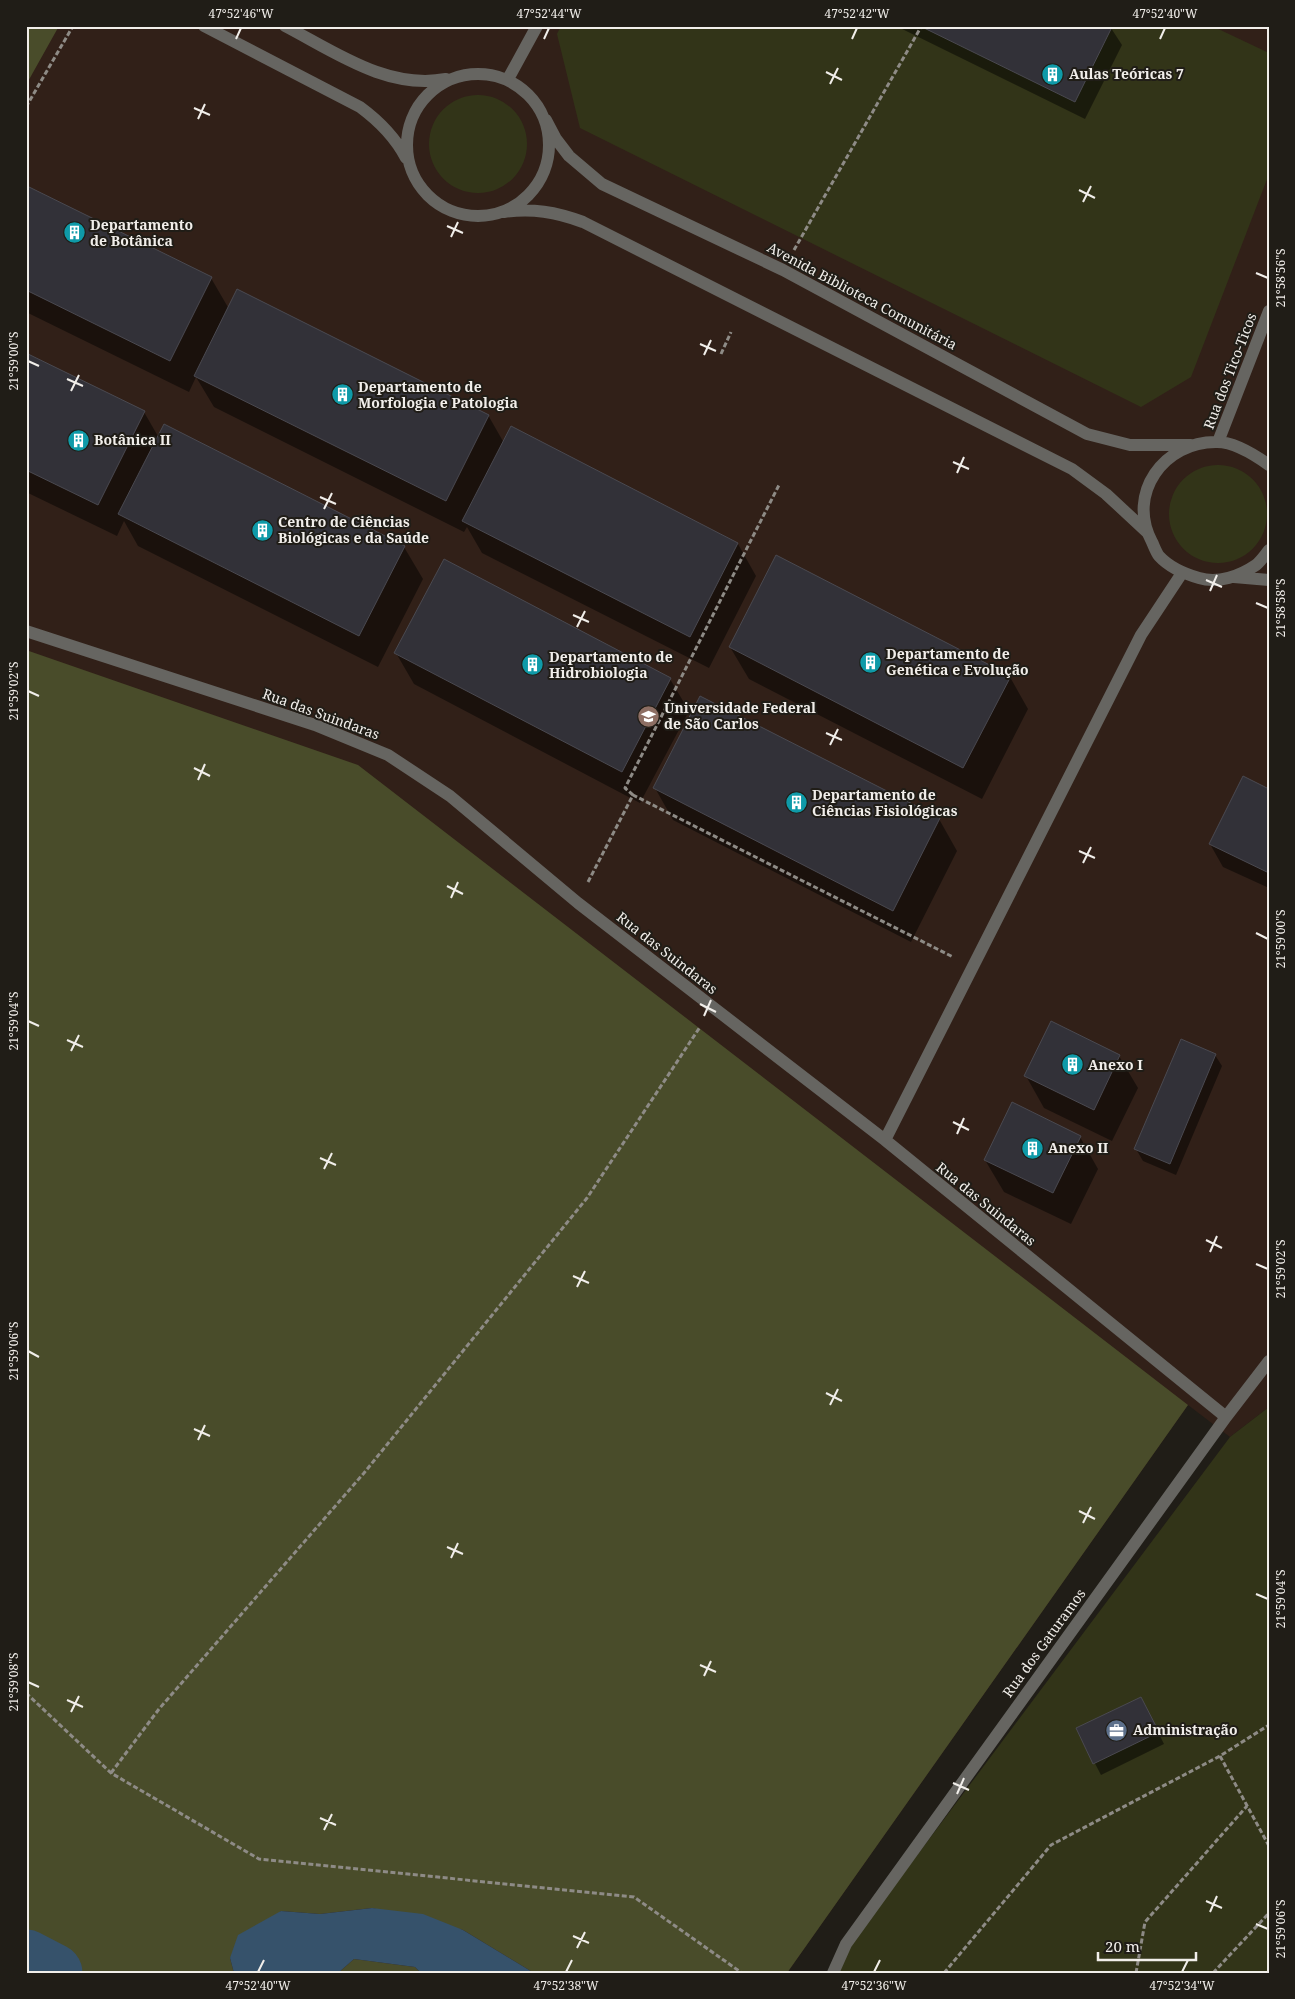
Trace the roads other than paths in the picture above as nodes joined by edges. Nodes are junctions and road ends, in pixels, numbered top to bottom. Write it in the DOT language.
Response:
graph roads {
  1 [pos="204,26"];
  2 [pos="285,26"];
  3 [pos="537,26"];
  4 [pos="453,77"];
  5 [pos="508,79"];
  6 [pos="546,120"];
  7 [pos="411,169"];
  8 [pos="504,212"];
  9 [pos="1269,311"];
  10 [pos="1218,442"];
  11 [pos="1191,445"];
  12 [pos="1269,465"];
  13 [pos="1147,532"];
  14 [pos="1269,550"];
  15 [pos="1182,573"];
  16 [pos="1234,577"];
  17 [pos="1269,580"];
  18 [pos="26,631"];
  19 [pos="885,1140"];
  20 [pos="1269,1361"];
  21 [pos="1226,1417"];
  22 [pos="833,1973"];
  1 -- 7 [label="street"];
  2 -- 4 [label="street"];
  3 -- 5 [label="street"];
  4 -- 5 [label="street"];
  4 -- 7 [label="street"];
  5 -- 6 [label="street"];
  6 -- 8 [label="street"];
  6 -- 11 [label="street, Avenida Biblioteca Comunitária"];
  7 -- 8 [label="street"];
  8 -- 13 [label="street"];
  9 -- 10 [label="street, Rua dos Tico-Ticos"];
  10 -- 11 [label="street, Avenida Biblioteca Comunitária"];
  10 -- 12 [label="street"];
  11 -- 13 [label="street"];
  13 -- 15 [label="street"];
  14 -- 16 [label="street"];
  15 -- 16 [label="street"];
  15 -- 19 [label="street"];
  16 -- 17 [label="street"];
  18 -- 19 [label="street, Rua das Suindaras"];
  19 -- 21 [label="street, Rua das Suindaras"];
  20 -- 21 [label="street, Rua dos Gaturamos"];
  21 -- 22 [label="street, Rua dos Gaturamos"];
}
